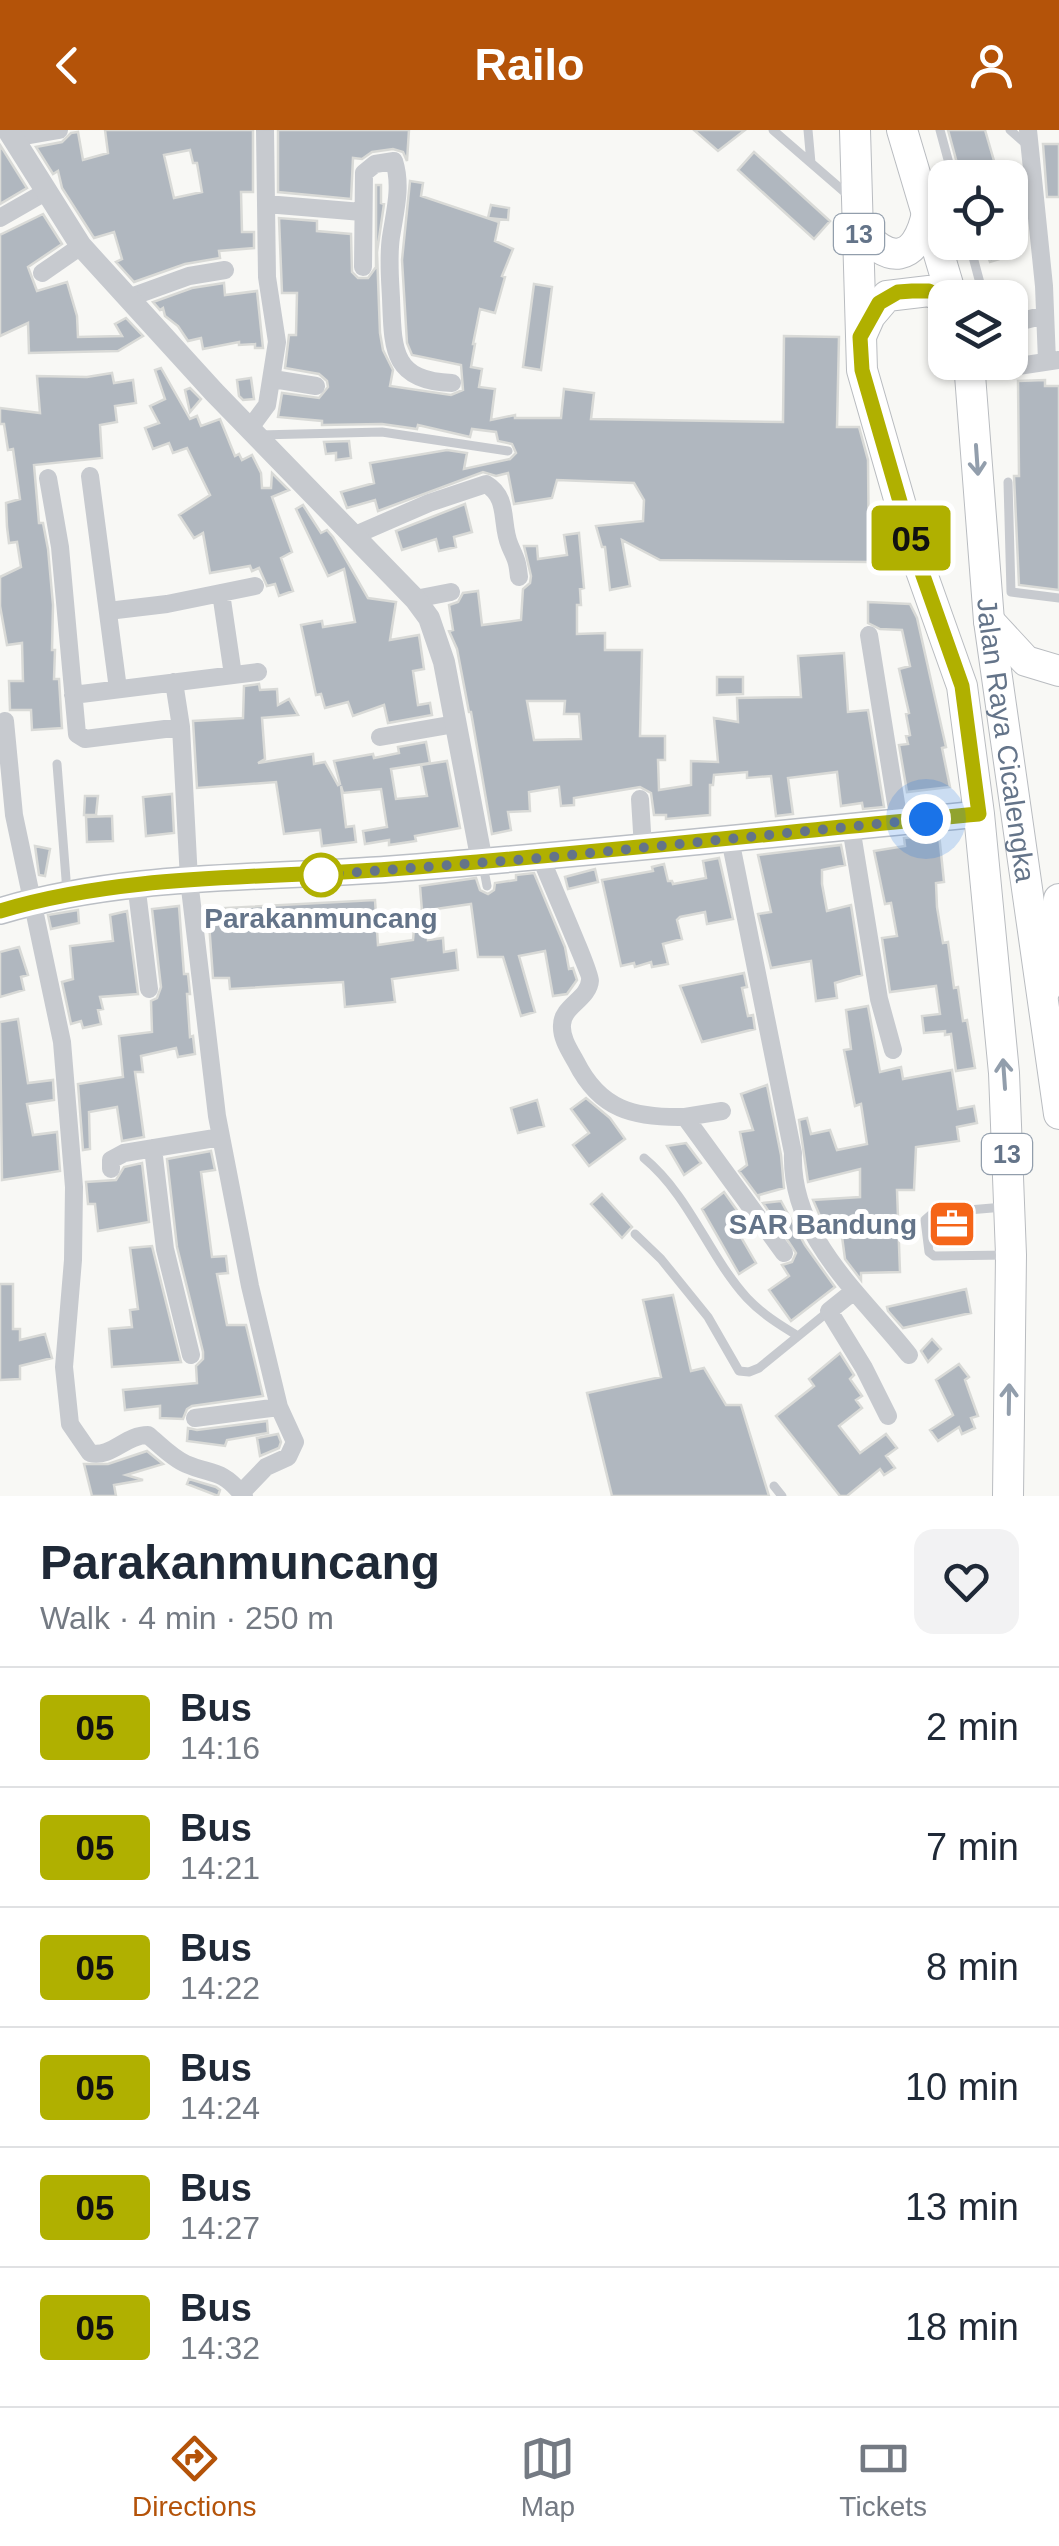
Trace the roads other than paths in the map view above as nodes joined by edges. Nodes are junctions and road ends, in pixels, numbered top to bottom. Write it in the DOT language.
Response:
graph roads {
  1 [pos="58,130"];
  2 [pos="265,130"];
  3 [pos="773,130"];
  4 [pos="808,130"];
  5 [pos="855,130"];
  6 [pos="902,130"];
  7 [pos="940,130"];
  8 [pos="1010,130"];
  9 [pos="10,134"];
  10 [pos="1029,139"];
  11 [pos="948,160"];
  12 [pos="810,163"];
  13 [pos="47,191"];
  14 [pos="266,204"];
  15 [pos="362,212"];
  16 [pos="926,214"];
  17 [pos="858,215"];
  18 [pos="0,218"];
  19 [pos="81,246"];
  20 [pos="363,267"];
  21 [pos="224,270"];
  22 [pos="42,273"];
  23 [pos="943,280"];
  24 [pos="1052,286"];
  25 [pos="410,288"];
  26 [pos="391,289"];
  27 [pos="928,291"];
  28 [pos="128,298"];
  29 [pos="1045,315"];
  30 [pos="1028,319"];
  31 [pos="860,337"];
  32 [pos="1053,360"];
  33 [pos="1028,362"];
  34 [pos="273,378"];
  35 [pos="971,380"];
  36 [pos="452,382"];
  37 [pos="316,386"];
  38 [pos="253,432"];
  39 [pos="508,451"];
  40 [pos="90,476"];
  41 [pos="48,478"];
  42 [pos="1008,482"];
  43 [pos="353,536"];
  44 [pos="519,577"];
  45 [pos="256,586"];
  46 [pos="451,592"];
  47 [pos="221,593"];
  48 [pos="1059,598"];
  49 [pos="415,599"];
  50 [pos="108,611"];
  51 [pos="989,622"];
  52 [pos="869,635"];
  53 [pos="1059,671"];
  54 [pos="258,672"];
  55 [pos="232,675"];
  56 [pos="174,682"];
  57 [pos="118,689"];
  58 [pos="73,695"];
  59 [pos="5,721"];
  60 [pos="455,724"];
  61 [pos="181,726"];
  62 [pos="380,736"];
  63 [pos="56,764"];
  64 [pos="640,799"];
  65 [pos="979,814"];
  66 [pos="899,822"];
  67 [pos="850,827"];
  68 [pos="730,839"];
  69 [pos="643,848"];
  70 [pos="541,858"];
  71 [pos="484,874"];
  72 [pos="189,880"];
  73 [pos="136,884"];
  74 [pos="67,894"];
  75 [pos="1059,899"];
  76 [pos="31,902"];
  77 [pos="0,911"];
  78 [pos="150,989"];
  79 [pos="1043,1002"];
  80 [pos="894,1050"];
  81 [pos="1058,1097"];
  82 [pos="722,1111"];
  83 [pos="685,1117"];
  84 [pos="221,1137"];
  85 [pos="153,1148"];
  86 [pos="644,1158"];
  87 [pos="111,1169"];
  88 [pos="1010,1207"];
  89 [pos="635,1234"];
  90 [pos="784,1253"];
  91 [pos="1011,1256"];
  92 [pos="854,1290"];
  93 [pos="829,1311"];
  94 [pos="798,1336"];
  95 [pos="909,1355"];
  96 [pos="191,1356"];
  97 [pos="279,1406"];
  98 [pos="888,1416"];
  99 [pos="195,1418"];
  100 [pos="774,1486"];
  101 [pos="242,1494"];
  102 [pos="782,1496"];
  103 [pos="1008,1496"];
  1 -- 9 [label="street"];
  2 -- 14 [label="street"];
  3 -- 12 [label="lane"];
  4 -- 12 [label="lane"];
  5 -- 17 [label="main road, 13"];
  6 -- 16 [label="main road, 13"];
  7 -- 11 [label="lane"];
  8 -- 10 [label="lane"];
  9 -- 13 [label="street"];
  10 -- 24 [label="street"];
  12 -- 17 [label="lane"];
  13 -- 18 [label="street"];
  13 -- 19 [label="street"];
  14 -- 15 [label="street"];
  14 -- 34 [label="street"];
  15 -- 20 [label="street"];
  15 -- 26 [label="street"];
  16 -- 17 [label="main road"];
  16 -- 23 [label="main road, 13"];
  17 -- 31 [label="main road, 13"];
  19 -- 22 [label="street"];
  19 -- 28 [label="street"];
  21 -- 28 [label="street"];
  24 -- 29 [label="street"];
  25 -- 26 [label="street"];
  26 -- 36 [label="street"];
  27 -- 31 [label="main road"];
  28 -- 38 [label="street"];
  29 -- 30 [label="street"];
  29 -- 32 [label="street"];
  31 -- 65 [label="main road, Jalan Raya Cicalengka / 13"];
  32 -- 33 [label="street"];
  34 -- 37 [label="street"];
  34 -- 38 [label="street"];
  35 -- 51 [label="main road, Jalan Raya Cicalengka, one-way"];
  38 -- 39 [label="lane"];
  38 -- 43 [label="street"];
  40 -- 50 [label="street"];
  41 -- 58 [label="street"];
  42 -- 48 [label="lane"];
  43 -- 44 [label="street"];
  43 -- 49 [label="street"];
  45 -- 47 [label="street"];
  46 -- 49 [label="street"];
  47 -- 50 [label="street"];
  47 -- 55 [label="street"];
  49 -- 60 [label="street"];
  50 -- 57 [label="street"];
  51 -- 53 [label="main road"];
  51 -- 79 [label="main road, Jalan Raya Cicalengka"];
  52 -- 66 [label="street"];
  54 -- 55 [label="street"];
  55 -- 56 [label="street"];
  56 -- 57 [label="street"];
  56 -- 61 [label="street"];
  57 -- 58 [label="street"];
  58 -- 61 [label="street"];
  59 -- 76 [label="street"];
  60 -- 62 [label="street"];
  60 -- 71 [label="street"];
  61 -- 72 [label="street"];
  63 -- 74 [label="lane"];
  64 -- 69 [label="street"];
  65 -- 66 [label="main road"];
  88 -- 65 [label="main road, Jalan Raya Cicalengka / 13, one-way"];
  66 -- 67 [label="main road"];
  67 -- 68 [label="main road"];
  67 -- 80 [label="street"];
  68 -- 69 [label="main road"];
  68 -- 92 [label="street"];
  69 -- 70 [label="main road"];
  70 -- 71 [label="main road"];
  70 -- 83 [label="street"];
  71 -- 72 [label="main road"];
  72 -- 73 [label="main road"];
  72 -- 84 [label="street"];
  73 -- 74 [label="main road"];
  73 -- 78 [label="street"];
  74 -- 76 [label="main road"];
  75 -- 79 [label="main road"];
  76 -- 77 [label="main road"];
  76 -- 101 [label="street"];
  79 -- 81 [label="main road, Jalan Raya Cicalengka"];
  82 -- 83 [label="street"];
  83 -- 90 [label="street"];
  84 -- 85 [label="street"];
  84 -- 97 [label="street"];
  85 -- 87 [label="street"];
  85 -- 96 [label="street"];
  86 -- 94 [label="lane"];
  88 -- 91 [label="main road, Jalan Raya Cicalengka / 13"];
  88 -- 91 [label="lane"];
  89 -- 94 [label="lane"];
  103 -- 91 [label="main road, Jalan Raya Cicalengka / 13, one-way"];
  92 -- 93 [label="street"];
  92 -- 95 [label="street"];
  93 -- 94 [label="lane"];
  93 -- 98 [label="street"];
  97 -- 99 [label="street"];
  97 -- 101 [label="street"];
  100 -- 102 [label="lane"];
}
